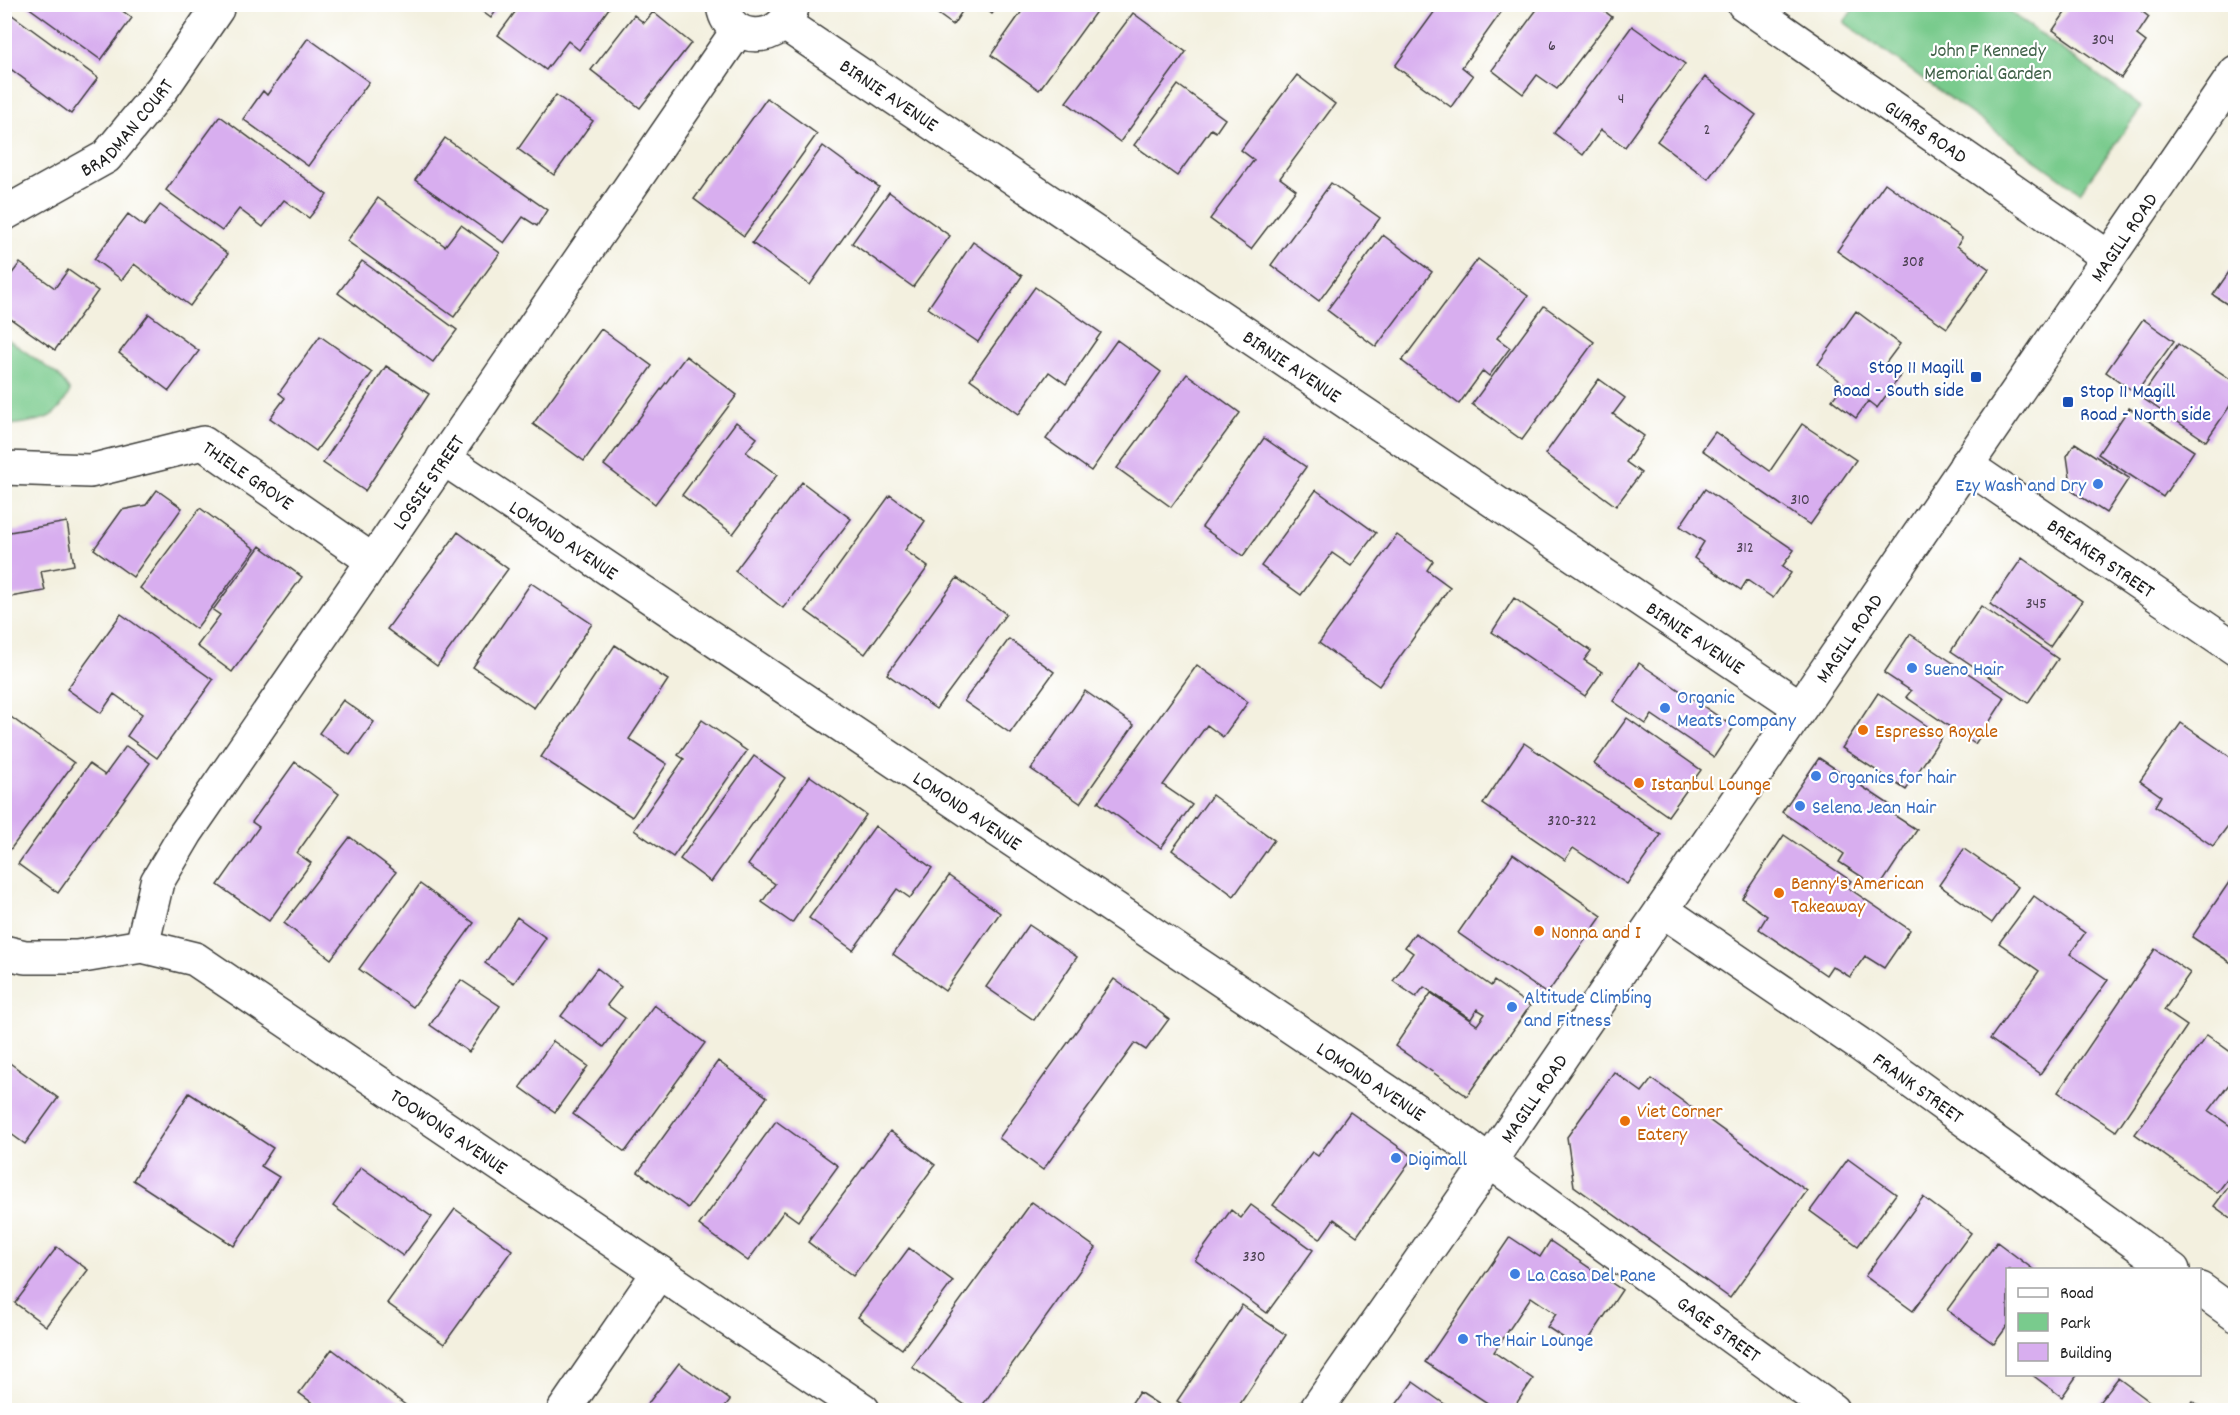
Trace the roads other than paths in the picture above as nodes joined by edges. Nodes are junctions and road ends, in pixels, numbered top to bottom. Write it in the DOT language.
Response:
graph roads {
  1 [pos="1744,4"];
  2 [pos="217,9"];
  3 [pos="789,14"];
  4 [pos="731,17"];
  5 [pos="2235,72"];
  6 [pos="4,214"];
  7 [pos="2108,257"];
  8 [pos="443,458"];
  9 [pos="1966,465"];
  10 [pos="4,468"];
  11 [pos="372,561"];
  12 [pos="2235,649"];
  13 [pos="1800,707"];
  14 [pos="1662,910"];
  15 [pos="142,946"];
  16 [pos="4,952"];
  17 [pos="1490,1161"];
  18 [pos="2172,1268"];
  19 [pos="659,1272"];
  20 [pos="2201,1290"];
  21 [pos="2235,1315"];
  22 [pos="564,1410"];
  23 [pos="863,1410"];
  24 [pos="1316,1410"];
  25 [pos="1832,1410"];
  1 -- 7 [label="street, GURRS ROAD"];
  2 -- 6 [label="street, BRADMAN COURT"];
  3 -- 4 [label="street"];
  3 -- 13 [label="street, BIRNIE AVENUE"];
  4 -- 8 [label="street, LOSSIE STREET"];
  5 -- 7 [label="street, MAGILL ROAD"];
  7 -- 9 [label="street, MAGILL ROAD"];
  8 -- 11 [label="street, LOSSIE STREET"];
  8 -- 17 [label="street, LOMOND AVENUE"];
  9 -- 12 [label="street, BREAKER STREET"];
  9 -- 13 [label="street, MAGILL ROAD"];
  10 -- 11 [label="street, THIELE GROVE"];
  11 -- 15 [label="street, LOSSIE STREET"];
  13 -- 14 [label="street, MAGILL ROAD"];
  14 -- 17 [label="street, MAGILL ROAD"];
  14 -- 18 [label="street, FRANK STREET"];
  15 -- 16 [label="street, TOOWONG AVENUE"];
  15 -- 19 [label="street, TOOWONG AVENUE"];
  17 -- 24 [label="street, MAGILL ROAD"];
  17 -- 25 [label="street, GAGE STREET"];
  19 -- 22 [label="street"];
  19 -- 23 [label="street, TOOWONG AVENUE"];
  20 -- 21 [label="street"];
}
